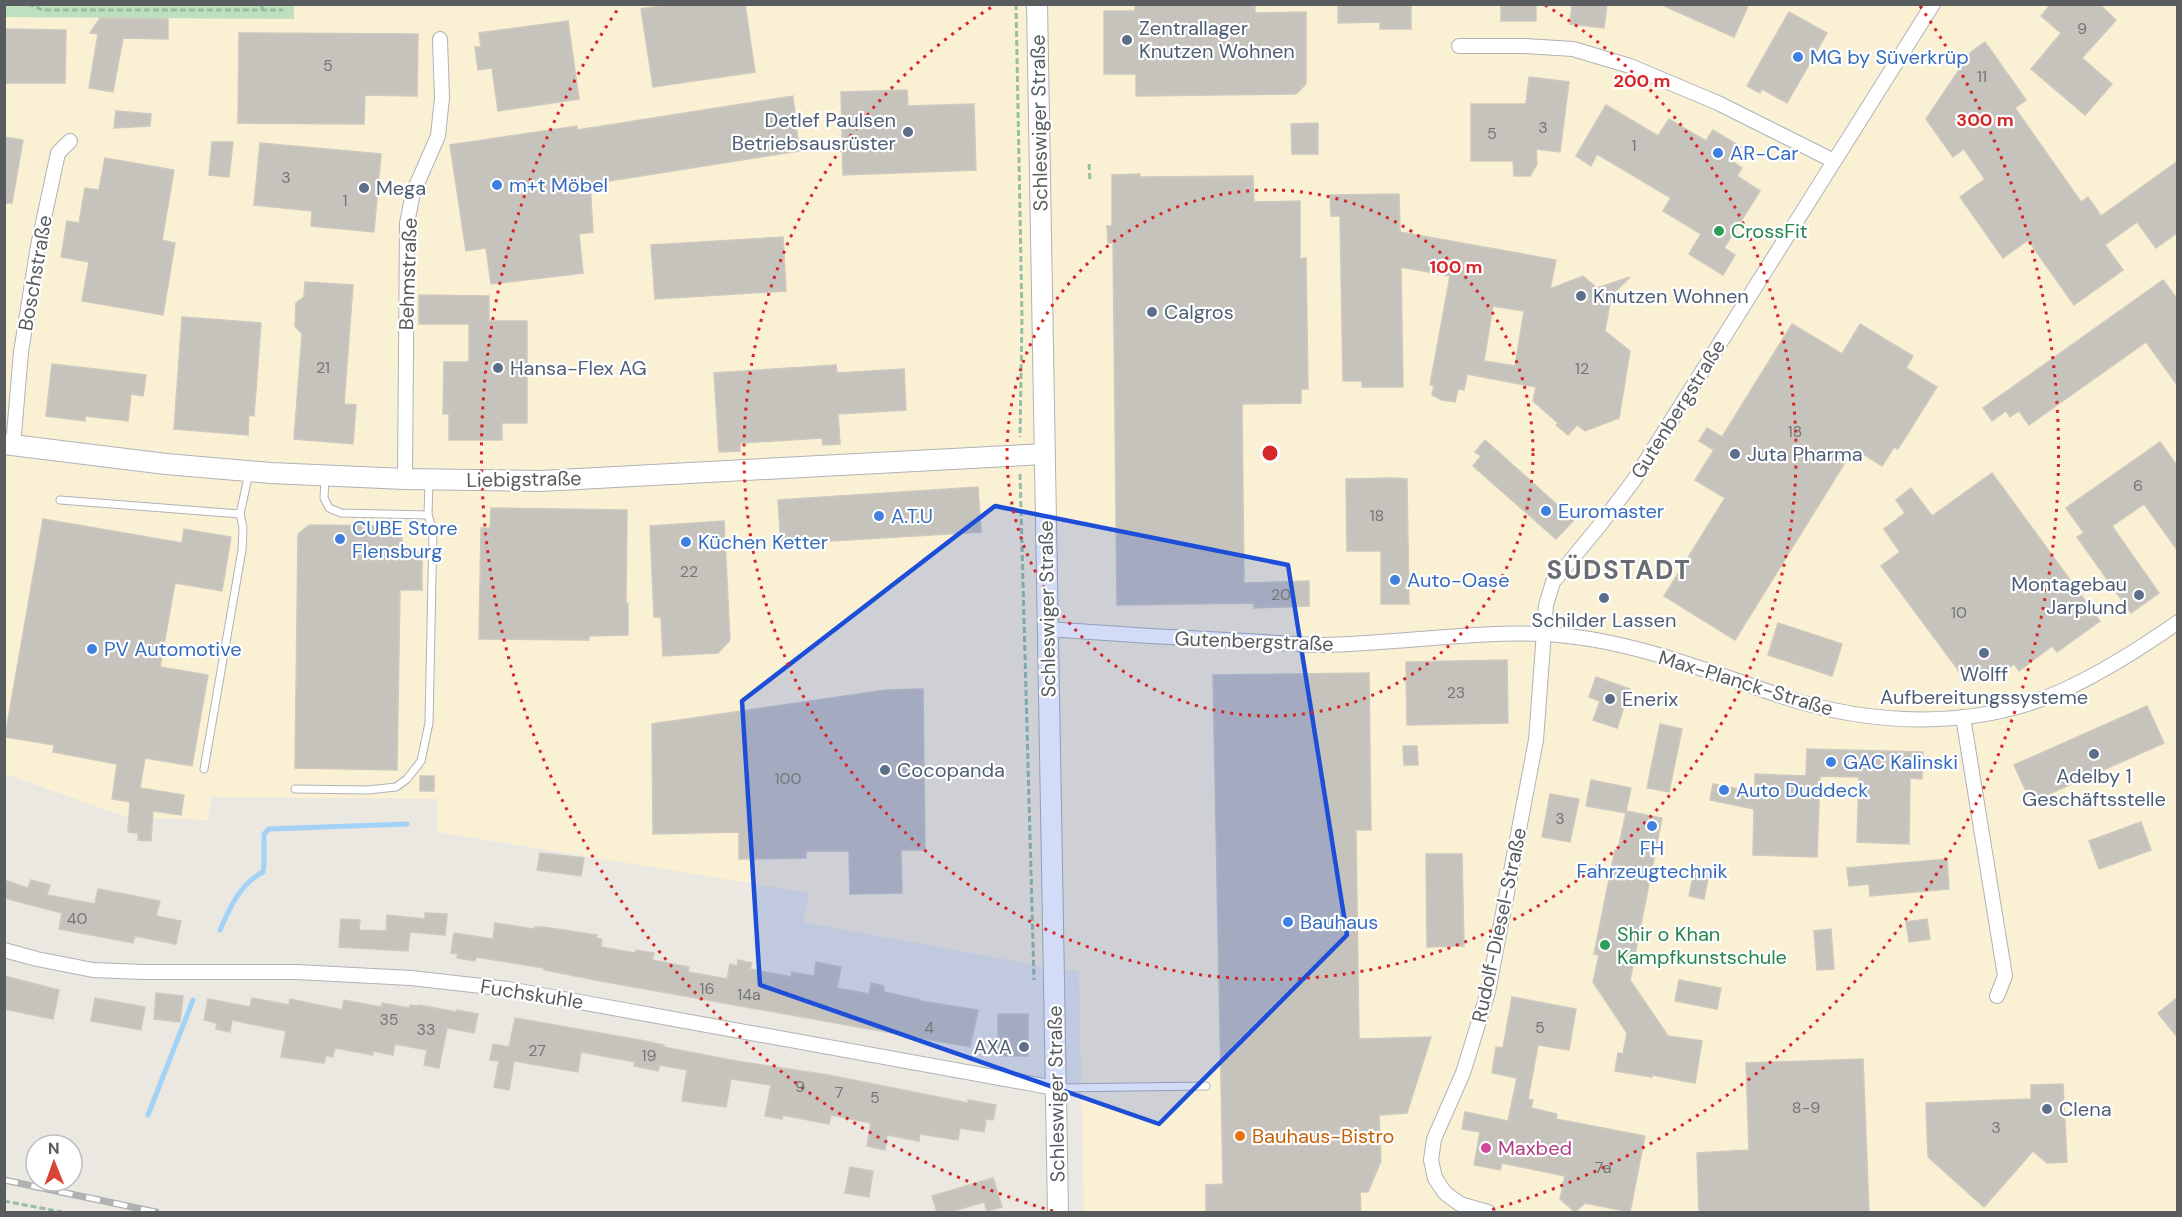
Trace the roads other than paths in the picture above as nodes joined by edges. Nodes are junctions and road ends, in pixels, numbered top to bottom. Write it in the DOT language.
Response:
graph roads {
  1 [pos="1037,4"];
  2 [pos="1933,4"];
  3 [pos="440,39"];
  4 [pos="1459,46"];
  5 [pos="70,141"];
  6 [pos="1834,161"];
  7 [pos="9,445"];
  8 [pos="1044,454"];
  9 [pos="250,471"];
  10 [pos="325,475"];
  11 [pos="405,479"];
  12 [pos="429,479"];
  13 [pos="60,500"];
  14 [pos="240,514"];
  15 [pos="429,515"];
  16 [pos="2178,622"];
  17 [pos="1047,630"];
  18 [pos="1544,634"];
  19 [pos="1963,717"];
  20 [pos="204,769"];
  21 [pos="295,789"];
  22 [pos="4,950"];
  23 [pos="1996,996"];
  24 [pos="1206,1086"];
  25 [pos="1055,1088"];
  26 [pos="1058,1212"];
  27 [pos="1488,1212"];
  1 -- 8 [label="main road, Schleswiger Straße"];
  2 -- 6 [label="street, Gutenbergstraße"];
  3 -- 11 [label="street, Behmstraße"];
  4 -- 6 [label="street"];
  5 -- 7 [label="street, Boschstraße"];
  6 -- 18 [label="street, Gutenbergstraße"];
  7 -- 9 [label="main road, Liebigstraße"];
  8 -- 12 [label="main road, Liebigstraße"];
  8 -- 17 [label="main road, Schleswiger Straße"];
  9 -- 10 [label="main road, Liebigstraße"];
  9 -- 14 [label="lane"];
  10 -- 11 [label="main road, Liebigstraße"];
  10 -- 15 [label="lane"];
  11 -- 12 [label="main road, Liebigstraße"];
  12 -- 15 [label="lane"];
  13 -- 14 [label="lane"];
  14 -- 20 [label="lane"];
  15 -- 21 [label="lane"];
  16 -- 19 [label="street, Max-Planck-Straße"];
  17 -- 18 [label="street, Gutenbergstraße"];
  17 -- 25 [label="main road, Schleswiger Straße"];
  18 -- 19 [label="street, Max-Planck-Straße"];
  18 -- 27 [label="street, Rudolf-Diesel-Straße"];
  19 -- 23 [label="street"];
  22 -- 25 [label="street, Fuchskuhle"];
  24 -- 25 [label="lane"];
  25 -- 26 [label="main road, Schleswiger Straße"];
}
